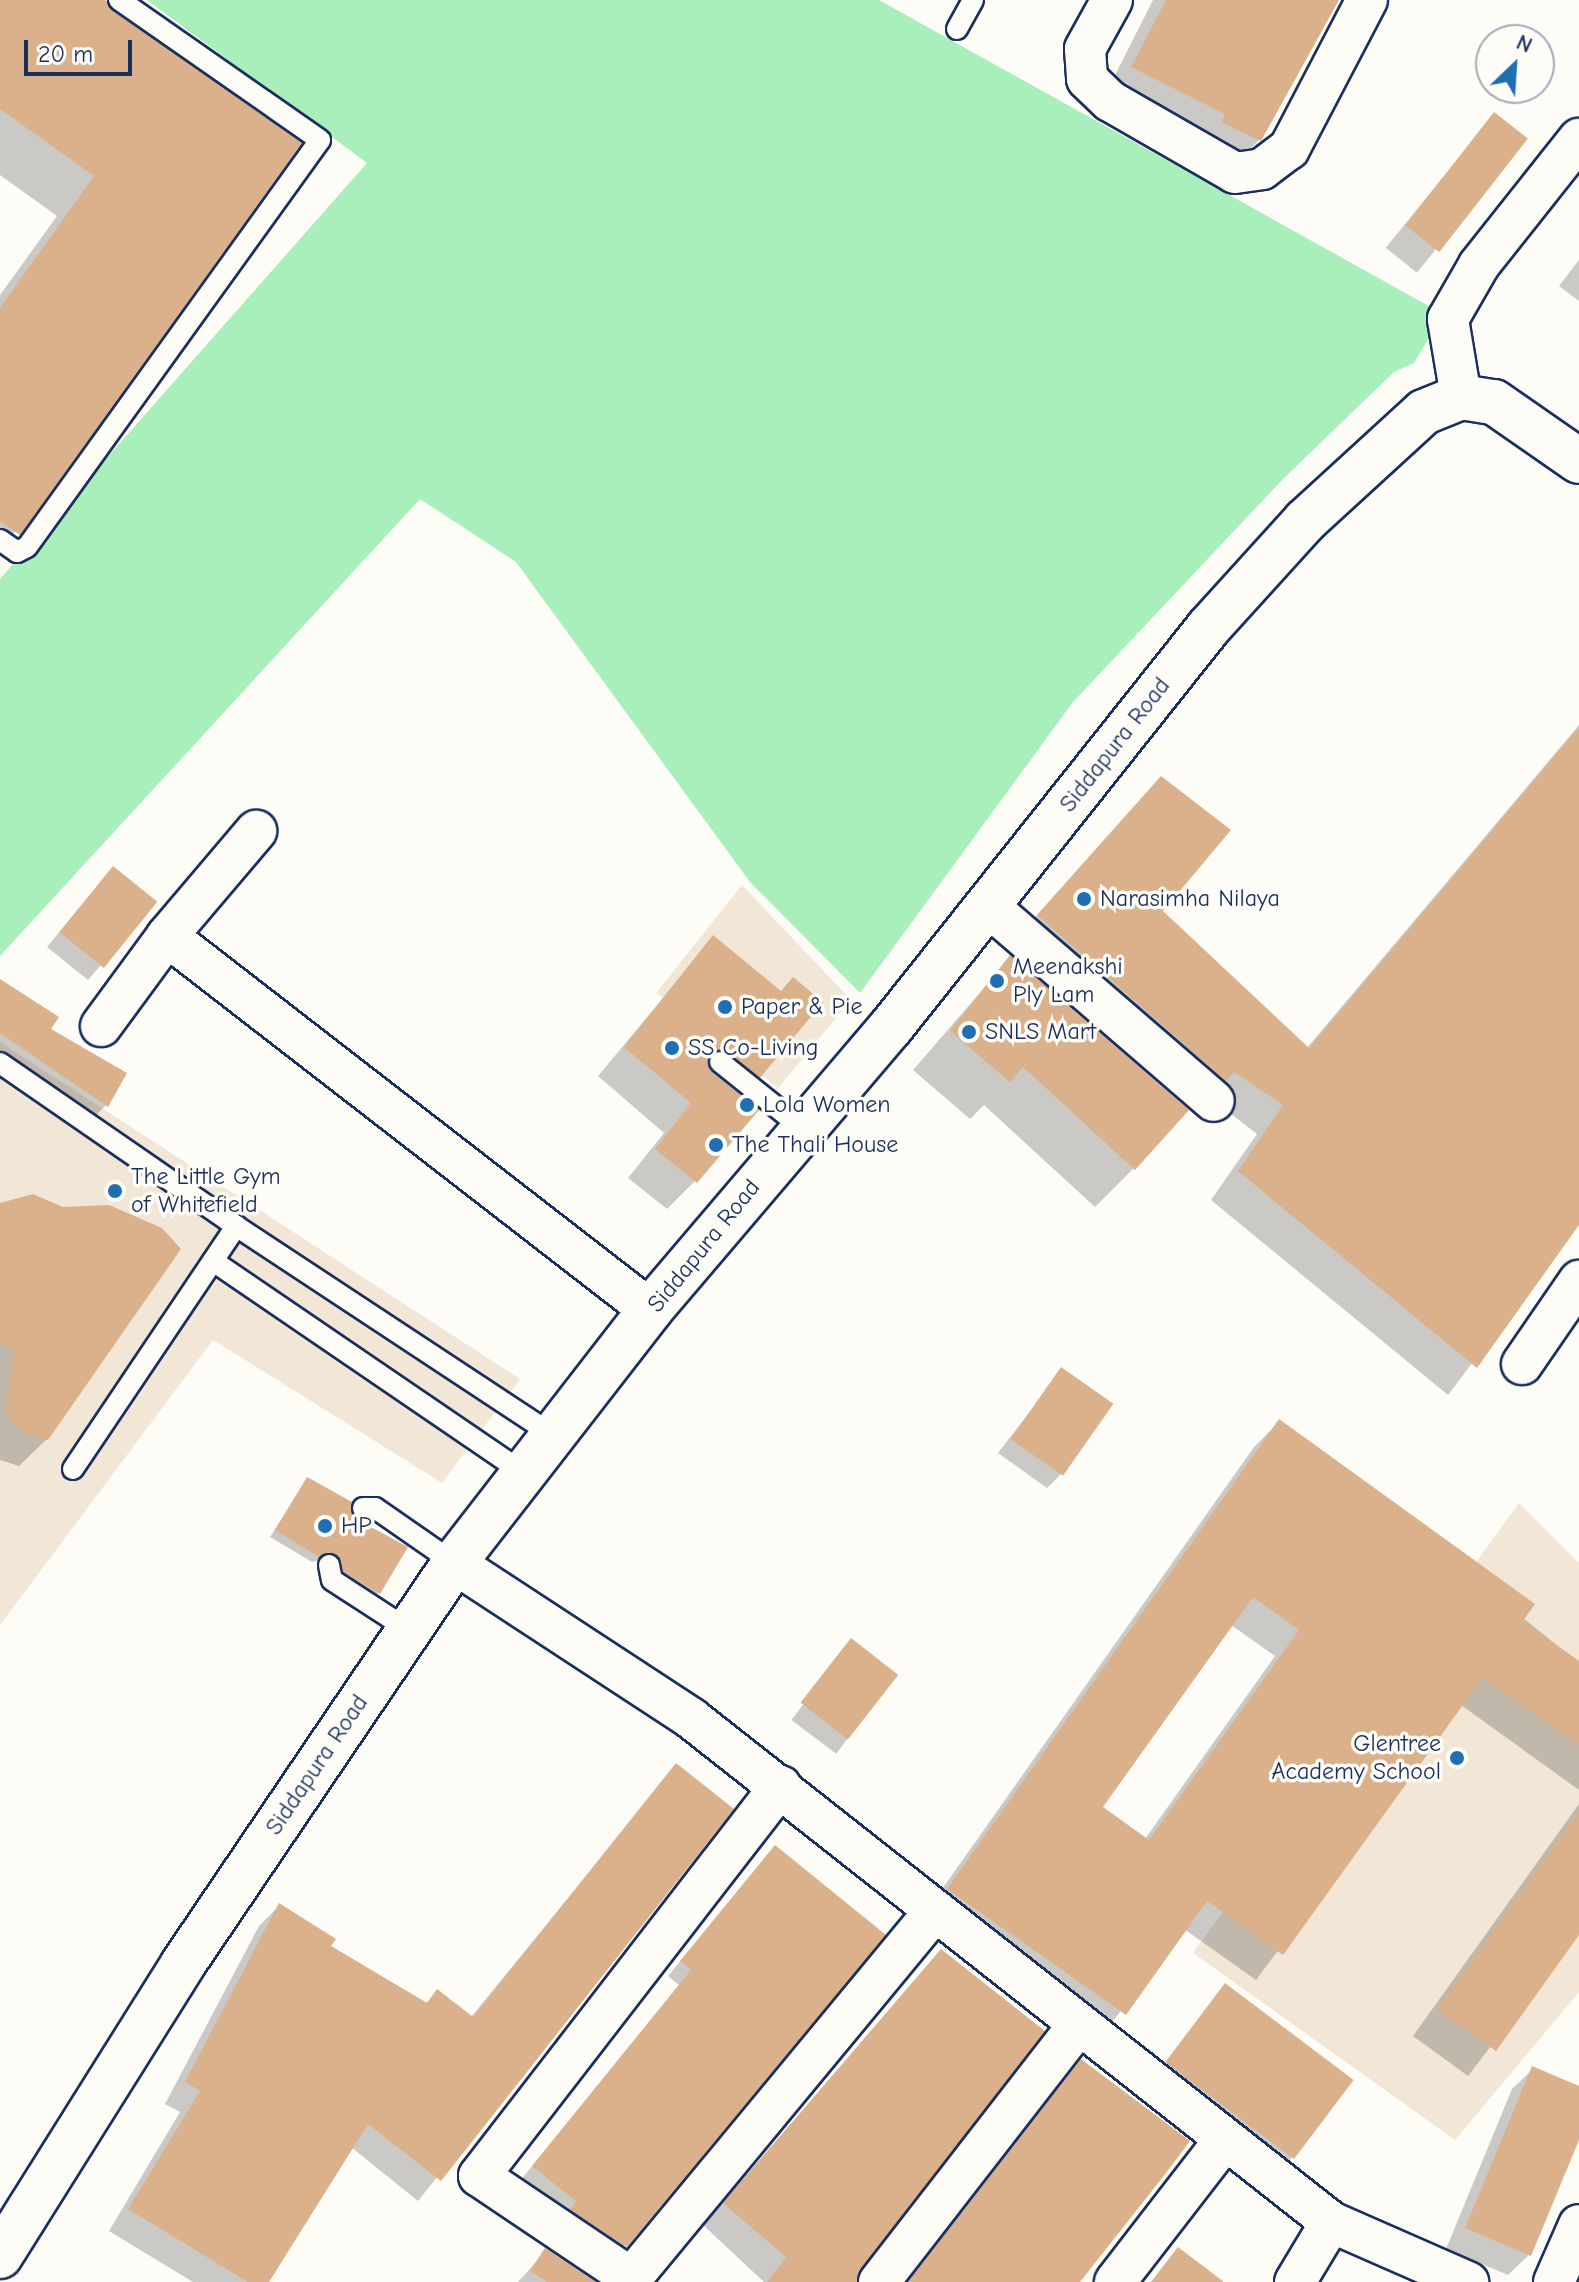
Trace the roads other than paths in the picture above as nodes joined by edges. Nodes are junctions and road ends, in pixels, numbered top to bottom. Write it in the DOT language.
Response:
graph roads {
  1 [pos="119,0"];
  2 [pos="973,0"];
  3 [pos="1112,0"];
  4 [pos="1367,0"];
  5 [pos="957,29"];
  6 [pos="1579,139"];
  7 [pos="1461,397"];
  8 [pos="1579,461"];
  9 [pos="0,540"];
  10 [pos="256,831"];
  11 [pos="988,906"];
  12 [pos="167,936"];
  13 [pos="101,1026"];
  14 [pos="720,1062"];
  15 [pos="0,1063"];
  16 [pos="1214,1101"];
  17 [pos="801,1127"];
  18 [pos="236,1226"];
  19 [pos="213,1261"];
  20 [pos="1579,1281"];
  21 [pos="650,1310"];
  22 [pos="1522,1364"];
  23 [pos="552,1434"];
  24 [pos="73,1469"];
  25 [pos="524,1473"];
  26 [pos="363,1508"];
  27 [pos="454,1563"];
  28 [pos="329,1565"];
  29 [pos="409,1630"];
  30 [pos="780,1786"];
  31 [pos="935,1911"];
  32 [pos="1078,2025"];
  33 [pos="1224,2141"];
  34 [pos="1331,2222"];
  35 [pos="1579,2225"];
  36 [pos="0,2256"];
  37 [pos="629,2280"];
  38 [pos="879,2282"];
  39 [pos="1115,2282"];
  40 [pos="1295,2282"];
  41 [pos="1468,2282"];
  42 [pos="1554,2282"];
  1 -- 9 [label="lane"];
  2 -- 5 [label="lane"];
  3 -- 4 [label="street"];
  6 -- 7 [label="street"];
  7 -- 8 [label="street"];
  7 -- 11 [label="street, Siddapura Road"];
  10 -- 12 [label="street"];
  11 -- 16 [label="street"];
  11 -- 17 [label="street, Siddapura Road"];
  12 -- 13 [label="street"];
  12 -- 21 [label="street"];
  14 -- 17 [label="lane"];
  15 -- 18 [label="lane"];
  17 -- 21 [label="street, Siddapura Road"];
  18 -- 19 [label="lane"];
  18 -- 23 [label="lane"];
  19 -- 24 [label="lane"];
  19 -- 25 [label="lane"];
  20 -- 22 [label="street"];
  21 -- 23 [label="street, Siddapura Road"];
  23 -- 25 [label="street, Siddapura Road"];
  25 -- 27 [label="street, Siddapura Road"];
  26 -- 27 [label="lane"];
  27 -- 29 [label="street, Siddapura Road"];
  27 -- 30 [label="street"];
  28 -- 29 [label="lane"];
  29 -- 36 [label="street, Siddapura Road"];
  30 -- 31 [label="street"];
  30 -- 37 [label="street"];
  31 -- 32 [label="street"];
  31 -- 37 [label="street"];
  32 -- 33 [label="street"];
  32 -- 38 [label="street"];
  33 -- 34 [label="street"];
  33 -- 39 [label="street"];
  34 -- 40 [label="street"];
  34 -- 41 [label="street"];
  35 -- 42 [label="street"];
}
